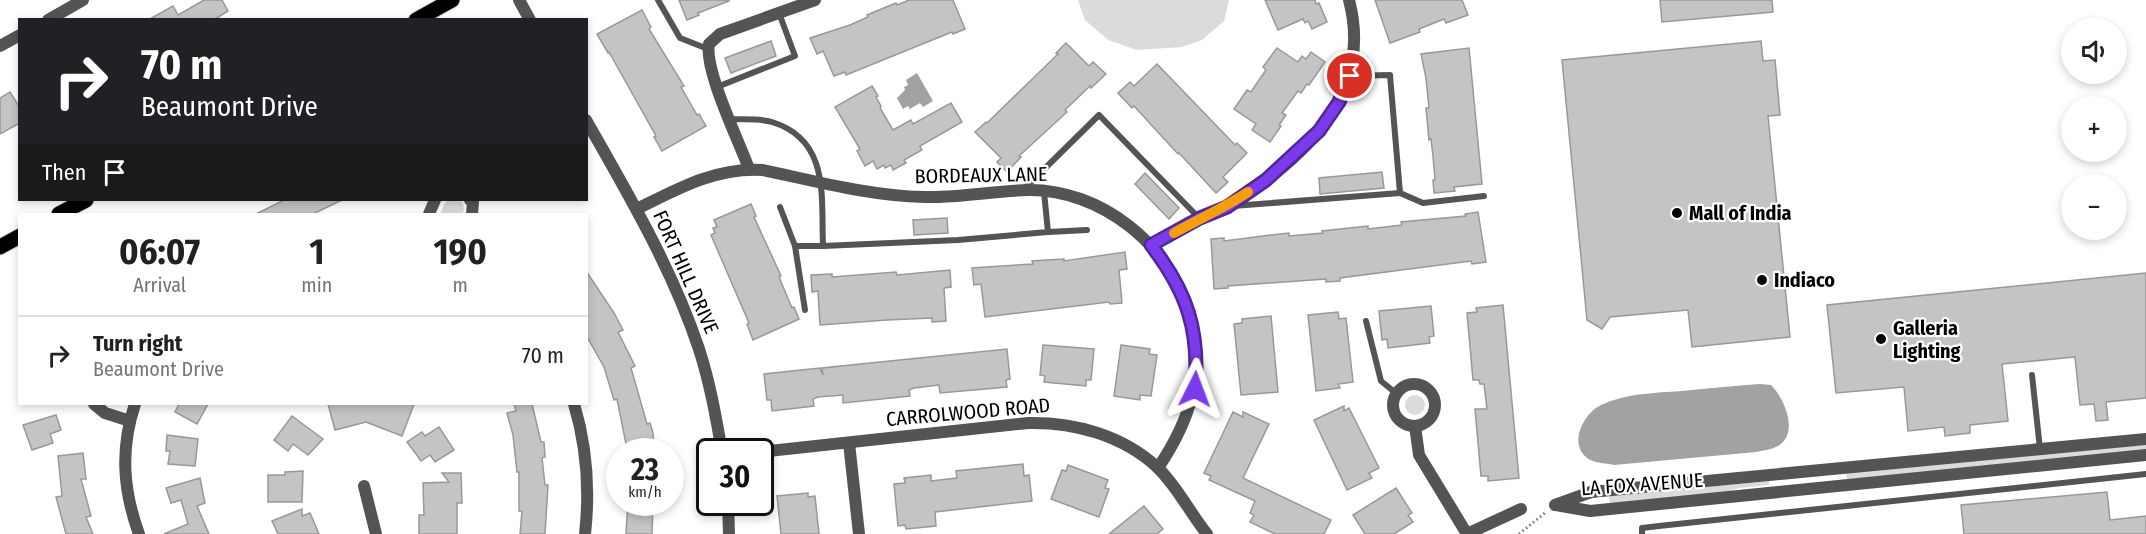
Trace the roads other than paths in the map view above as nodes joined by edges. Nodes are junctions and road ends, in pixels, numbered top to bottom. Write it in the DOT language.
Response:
graph roads {
  1 [pos="83,0"];
  2 [pos="452,0"];
  3 [pos="519,0"];
  4 [pos="658,0"];
  5 [pos="815,0"];
  6 [pos="1349,0"];
  7 [pos="60,6"];
  8 [pos="779,13"];
  9 [pos="50,18"];
  10 [pos="420,18"];
  11 [pos="529,18"];
  12 [pos="18,36"];
  13 [pos="0,46"];
  14 [pos="708,49"];
  15 [pos="1350,76"];
  16 [pos="717,87"];
  17 [pos="730,119"];
  18 [pos="588,123"];
  19 [pos="749,169"];
  20 [pos="820,182"];
  21 [pos="1023,190"];
  22 [pos="1044,191"];
  23 [pos="1400,193"];
  24 [pos="1484,196"];
  25 [pos="84,201"];
  26 [pos="780,207"];
  27 [pos="1227,207"];
  28 [pos="637,209"];
  29 [pos="61,213"];
  30 [pos="1200,218"];
  31 [pos="1087,230"];
  32 [pos="1048,232"];
  33 [pos="18,237"];
  34 [pos="1151,245"];
  35 [pos="795,246"];
  36 [pos="823,246"];
  37 [pos="0,247"];
  38 [pos="805,310"];
  39 [pos="1366,321"];
  40 [pos="2032,375"];
  41 [pos="1397,394"];
  42 [pos="95,405"];
  43 [pos="135,405"];
  44 [pos="574,405"];
  45 [pos="130,421"];
  46 [pos="1415,426"];
  47 [pos="720,438"];
  48 [pos="2146,439"];
  49 [pos="849,443"];
  50 [pos="2040,449"];
  51 [pos="774,451"];
  52 [pos="2146,455"];
  53 [pos="1158,468"];
  54 [pos="2146,474"];
  55 [pos="364,486"];
  56 [pos="1521,509"];
  57 [pos="728,516"];
  58 [pos="139,534"];
  59 [pos="376,534"];
  60 [pos="585,534"];
  61 [pos="729,534"];
  62 [pos="859,534"];
  63 [pos="1207,534"];
  64 [pos="1467,534"];
  65 [pos="1642,534"];
  1 -- 7 [label="street"];
  2 -- 10 [label="main road"];
  3 -- 11 [label="street"];
  4 -- 14 [label="lane"];
  5 -- 8 [label="street"];
  6 -- 15 [label="street"];
  7 -- 9 [label="street"];
  8 -- 14 [label="street"];
  8 -- 16 [label="lane"];
  12 -- 13 [label="street"];
  14 -- 16 [label="street"];
  15 -- 23 [label="lane"];
  15 -- 27 [label="street"];
  16 -- 17 [label="street"];
  17 -- 19 [label="street"];
  17 -- 20 [label="lane"];
  18 -- 28 [label="street, FORT HILL DRIVE"];
  19 -- 20 [label="street, BORDEAUX LANE"];
  19 -- 28 [label="street, BORDEAUX LANE"];
  20 -- 21 [label="street, BORDEAUX LANE"];
  20 -- 36 [label="lane"];
  21 -- 22 [label="street, BORDEAUX LANE"];
  21 -- 30 [label="lane"];
  22 -- 32 [label="lane"];
  22 -- 34 [label="street, BORDEAUX LANE"];
  23 -- 24 [label="lane"];
  23 -- 27 [label="lane"];
  25 -- 29 [label="main road"];
  26 -- 35 [label="lane"];
  27 -- 30 [label="street"];
  28 -- 47 [label="street, FORT HILL DRIVE"];
  30 -- 34 [label="street"];
  31 -- 32 [label="lane"];
  32 -- 36 [label="lane"];
  33 -- 37 [label="main road"];
  34 -- 53 [label="street, BORDEAUX LANE"];
  35 -- 36 [label="lane"];
  35 -- 38 [label="lane"];
  39 -- 41 [label="lane"];
  40 -- 50 [label="lane"];
  41 -- 46 [label="street"];
  41 -- 46 [label="street"];
  42 -- 45 [label="street"];
  43 -- 45 [label="street"];
  44 -- 60 [label="street"];
  45 -- 58 [label="street"];
  46 -- 64 [label="street"];
  48 -- 50 [label="street, LA FOX AVENUE"];
  49 -- 51 [label="street, CARROLWOOD ROAD"];
  49 -- 53 [label="street, CARROLWOOD ROAD"];
  49 -- 62 [label="street"];
  50 -- 52 [label="street, LA FOX AVENUE"];
  53 -- 63 [label="street, CARROLWOOD ROAD"];
  54 -- 65 [label="lane"];
  55 -- 59 [label="street"];
  56 -- 64 [label="street"];
  57 -- 61 [label="street"];
}
